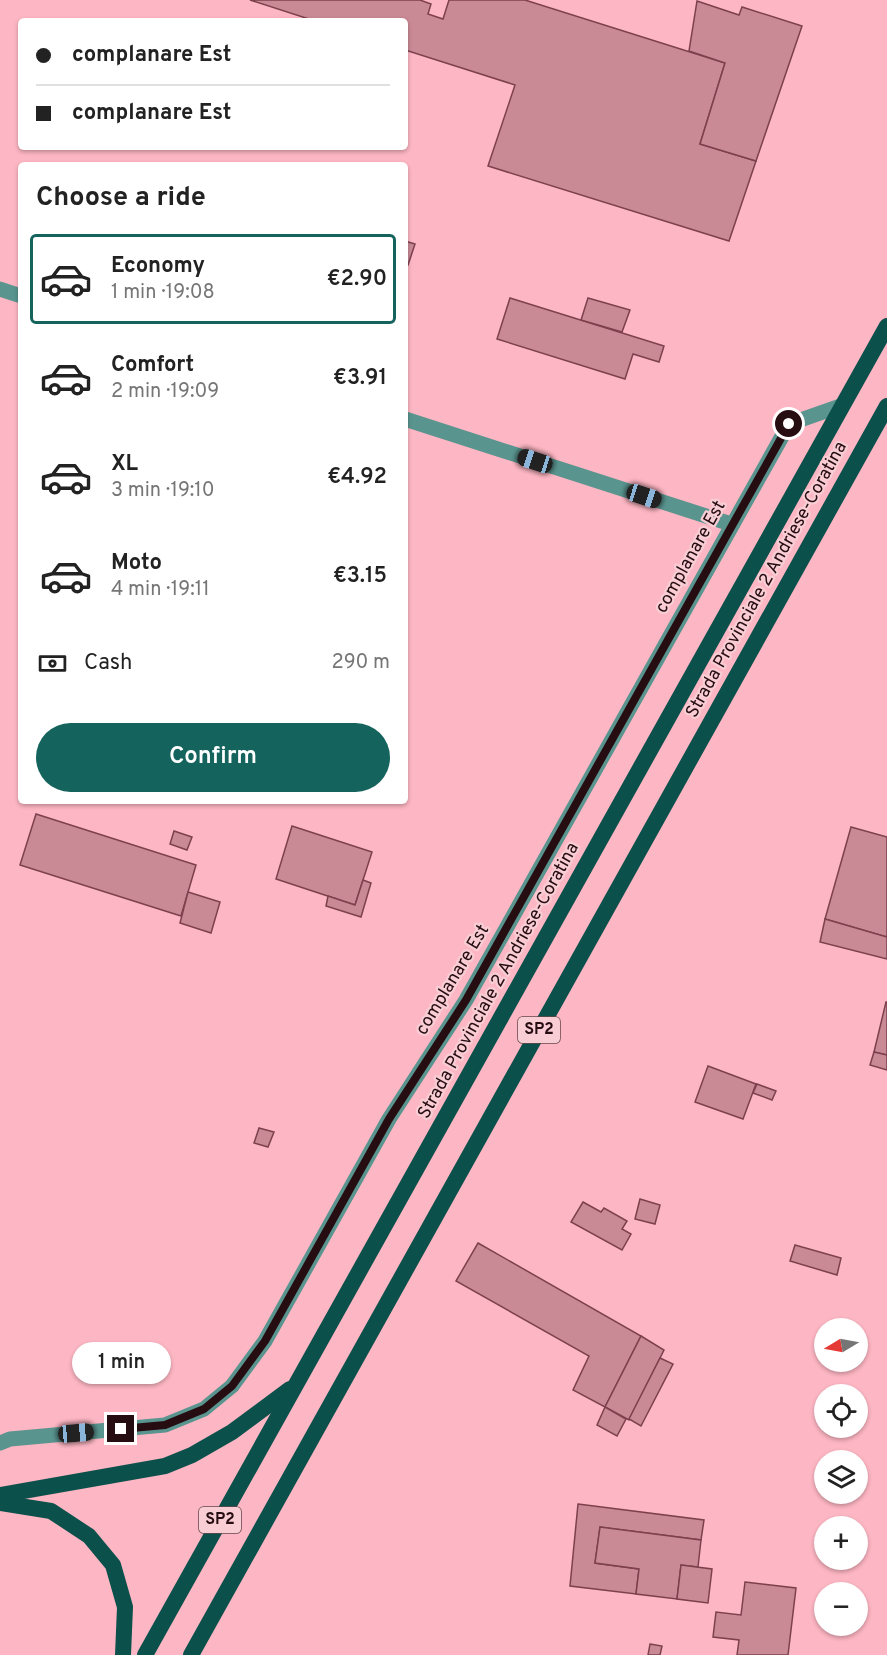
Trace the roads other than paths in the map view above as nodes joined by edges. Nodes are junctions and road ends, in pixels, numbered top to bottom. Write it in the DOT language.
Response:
graph roads {
  1 [pos="0,289"];
  2 [pos="18,295"];
  3 [pos="887,326"];
  4 [pos="843,405"];
  5 [pos="887,406"];
  6 [pos="408,420"];
  7 [pos="731,524"];
  8 [pos="296,1385"];
  9 [pos="0,1443"];
  10 [pos="0,1495"];
  11 [pos="0,1503"];
  12 [pos="123,1655"];
  13 [pos="145,1655"];
  14 [pos="191,1655"];
  1 -- 2 [label="street"];
  3 -- 4 [label="highway, Strada Provinciale 2 Andriese-Coratina / SP2"];
  4 -- 7 [label="street, complanare Est"];
  4 -- 8 [label="highway, Strada Provinciale 2 Andriese-Coratina / SP2"];
  5 -- 14 [label="highway, Strada Provinciale 2 Andriese-Coratina / SP2"];
  6 -- 7 [label="street"];
  7 -- 9 [label="street, complanare Est"];
  8 -- 10 [label="highway"];
  8 -- 13 [label="highway, Strada Provinciale 2 Andriese-Coratina / SP2"];
  11 -- 12 [label="highway"];
}
